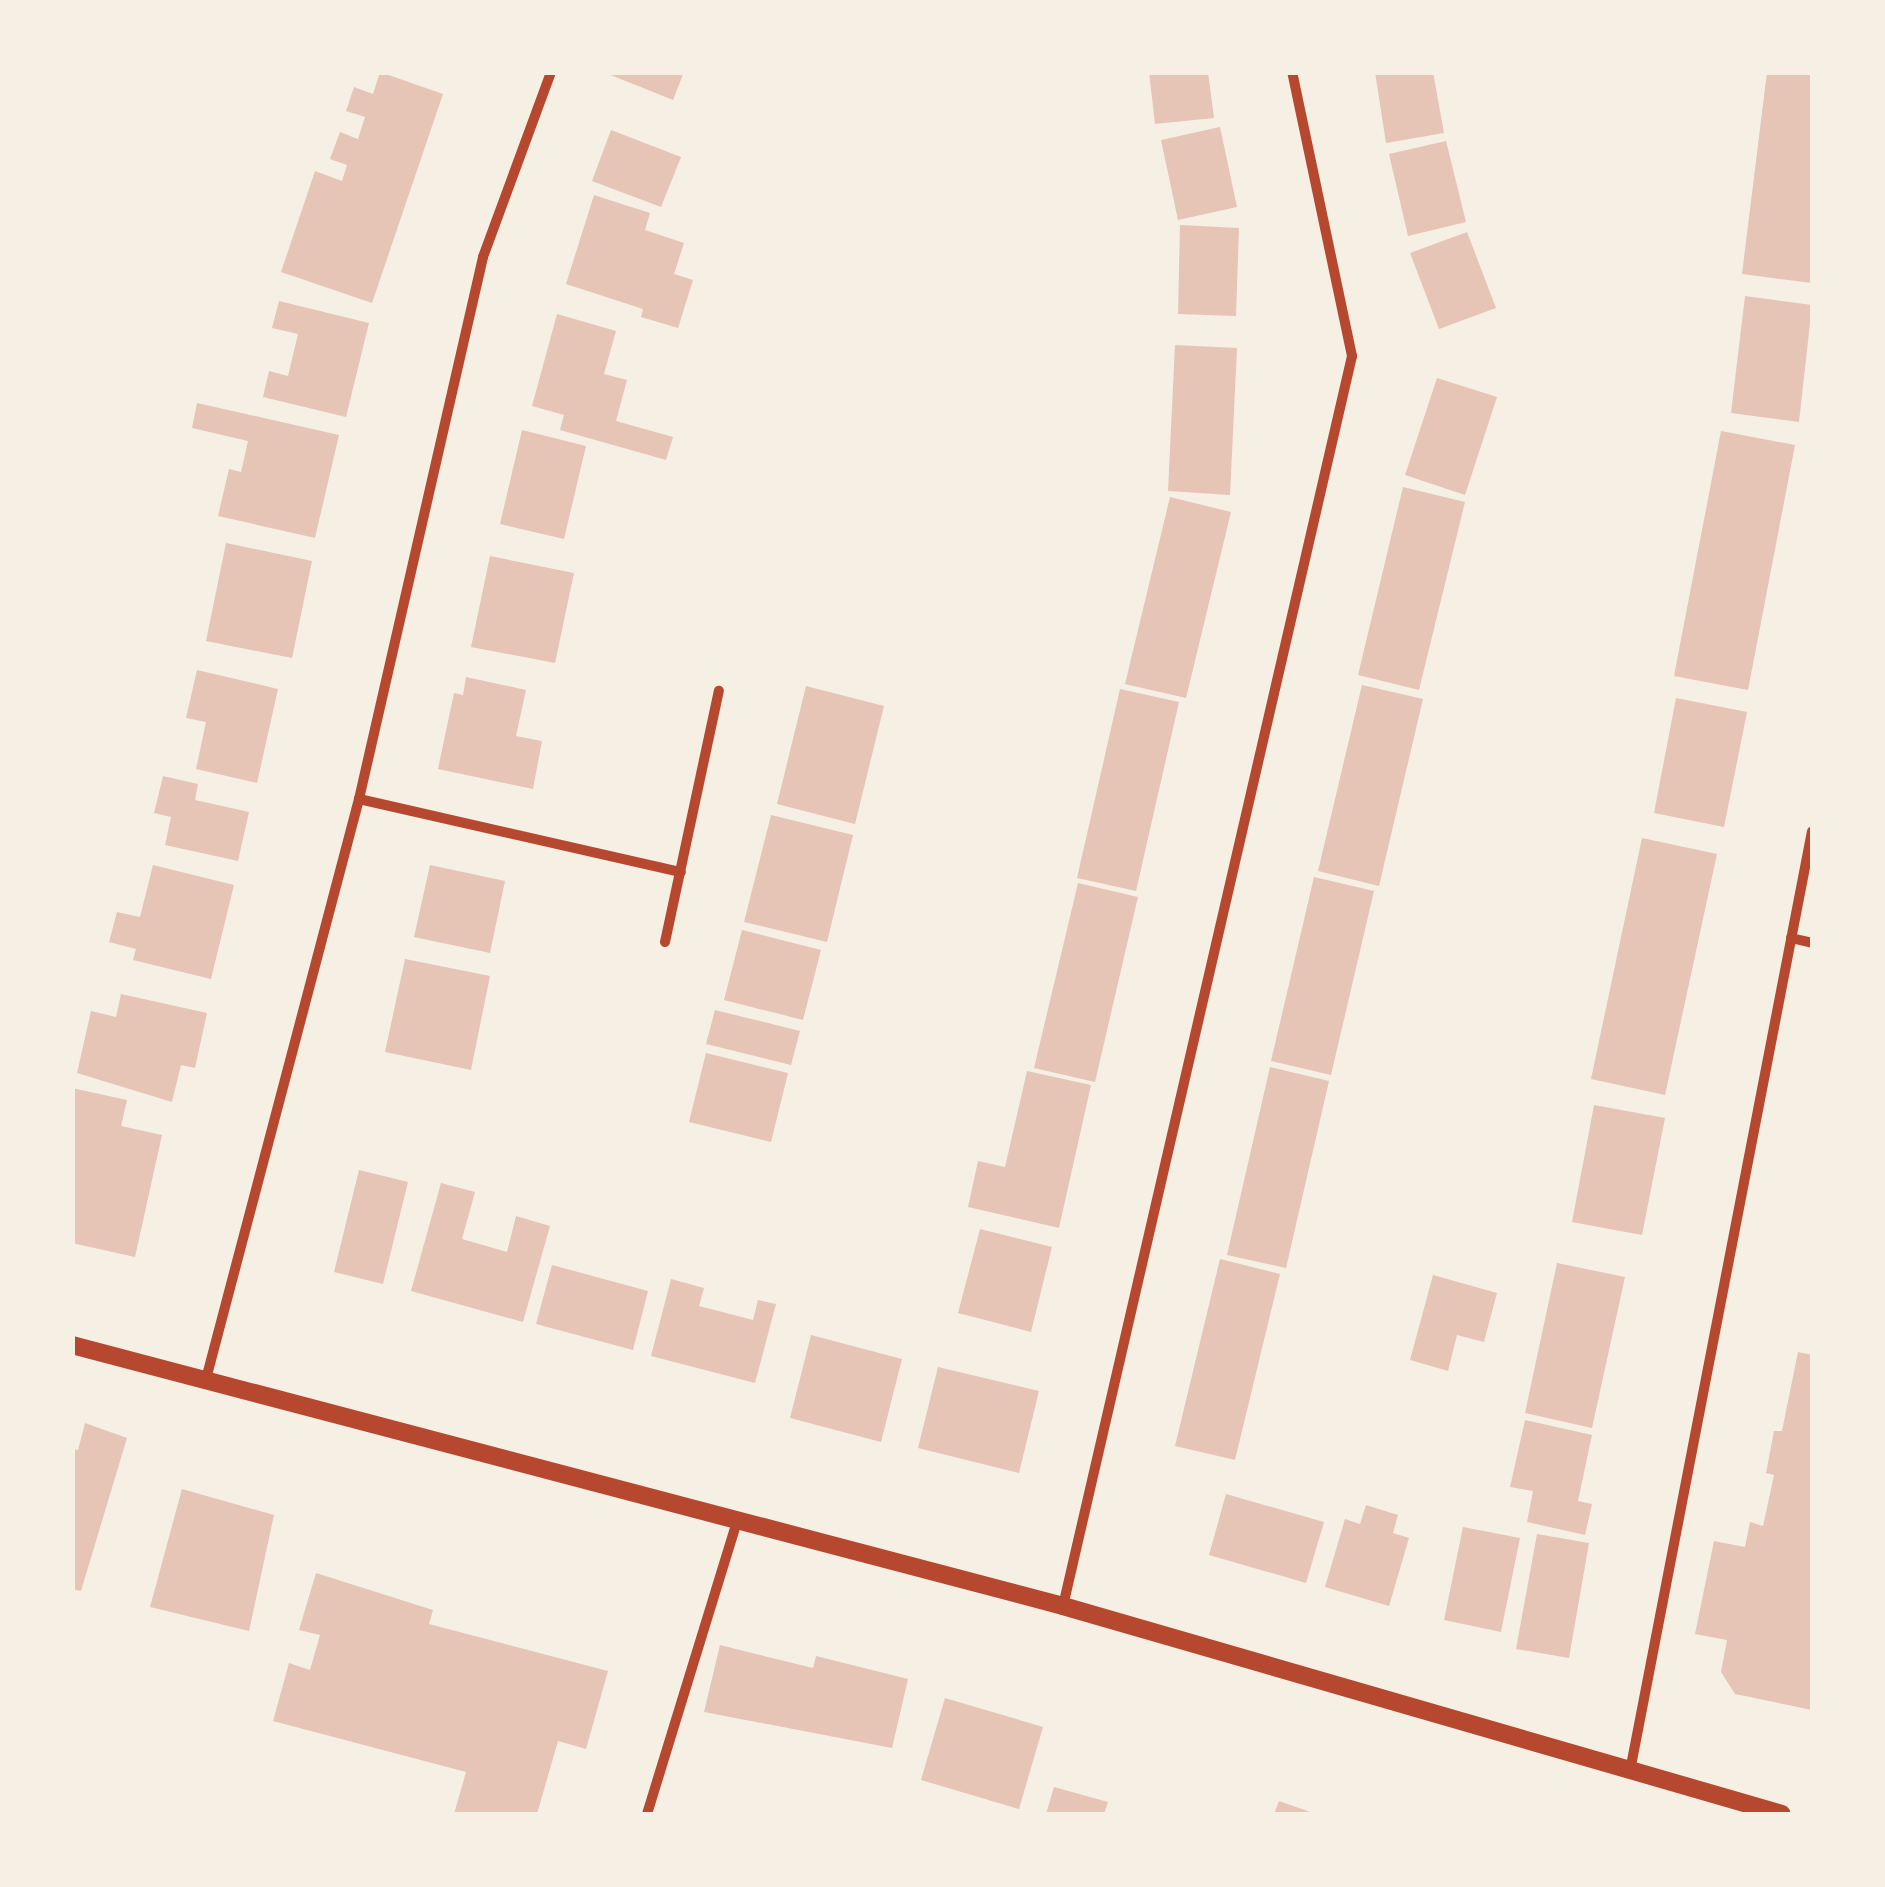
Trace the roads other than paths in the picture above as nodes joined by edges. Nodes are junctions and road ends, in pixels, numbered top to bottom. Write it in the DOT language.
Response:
graph roads {
  1 [pos="551,72"];
  2 [pos="1292,72"];
  3 [pos="719,691"];
  4 [pos="359,799"];
  5 [pos="1812,831"];
  6 [pos="681,872"];
  7 [pos="1791,938"];
  8 [pos="665,942"];
  9 [pos="1812,943"];
  10 [pos="72,1345"];
  11 [pos="206,1380"];
  12 [pos="737,1521"];
  13 [pos="1063,1606"];
  14 [pos="1630,1771"];
  15 [pos="647,1814"];
  16 [pos="1782,1814"];
  1 -- 4 [label="street"];
  2 -- 13 [label="street"];
  3 -- 6 [label="street"];
  4 -- 6 [label="street"];
  4 -- 11 [label="street"];
  5 -- 7 [label="street"];
  6 -- 8 [label="street"];
  7 -- 9 [label="street"];
  7 -- 14 [label="street"];
  10 -- 11 [label="street"];
  11 -- 12 [label="street"];
  12 -- 13 [label="street"];
  12 -- 15 [label="street"];
  13 -- 14 [label="street"];
  14 -- 16 [label="street"];
}
